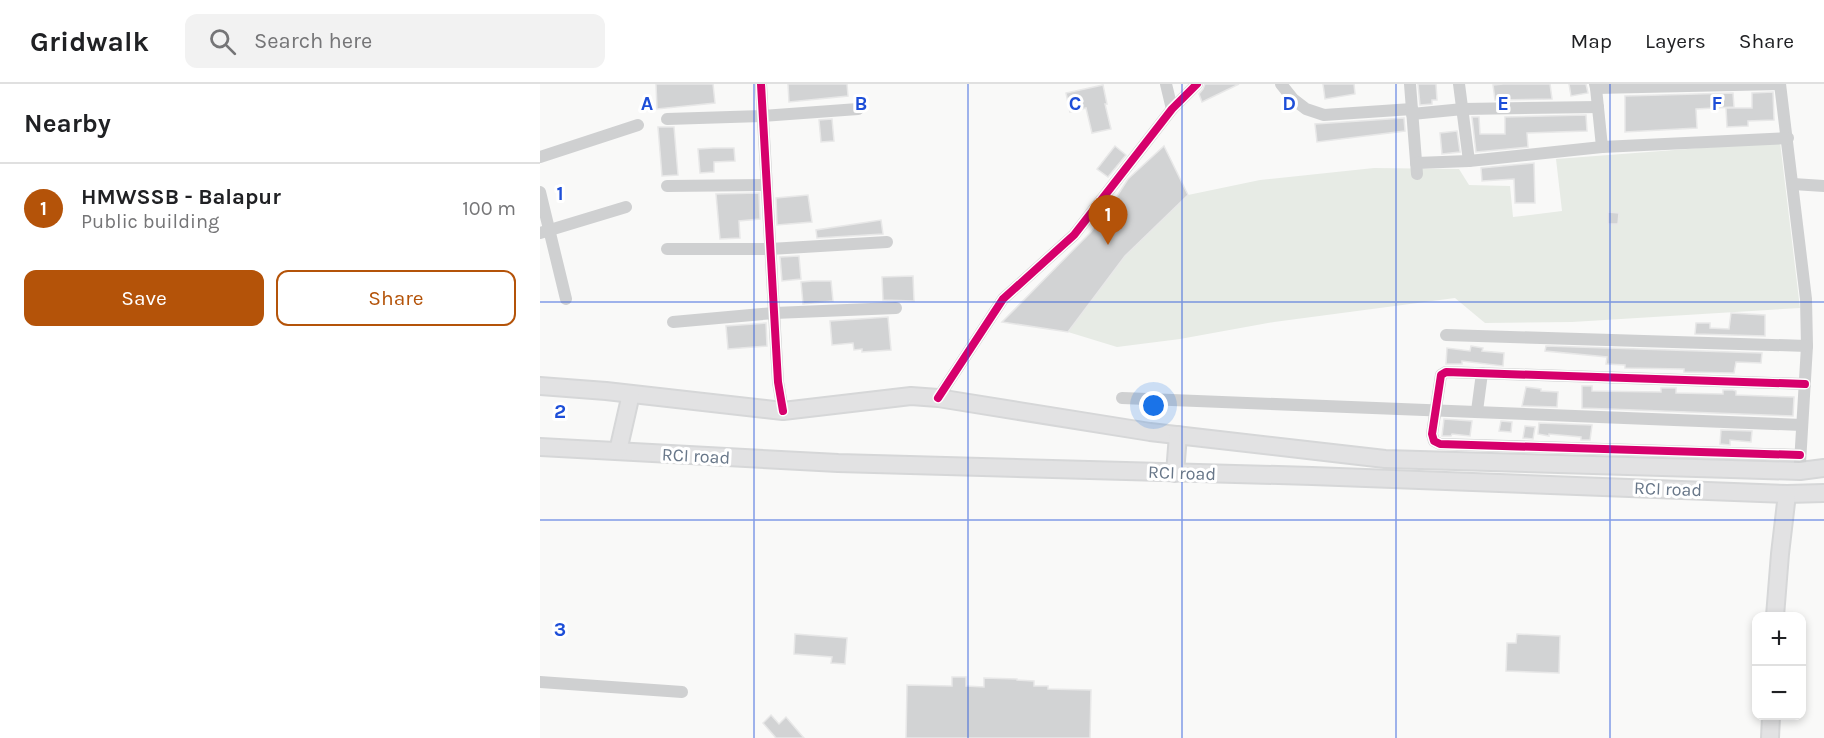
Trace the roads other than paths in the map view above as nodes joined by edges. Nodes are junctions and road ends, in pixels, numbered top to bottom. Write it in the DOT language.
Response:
graph roads {
  1 [pos="761,84"];
  2 [pos="1166,84"];
  3 [pos="1197,84"];
  4 [pos="1281,84"];
  5 [pos="1410,84"];
  6 [pos="1459,84"];
  7 [pos="1780,84"];
  8 [pos="1596,86"];
  9 [pos="1598,107"];
  10 [pos="858,109"];
  11 [pos="1172,109"];
  12 [pos="1463,110"];
  13 [pos="1412,112"];
  14 [pos="762,116"];
  15 [pos="667,119"];
  16 [pos="638,125"];
  17 [pos="1788,138"];
  18 [pos="1602,147"];
  19 [pos="540,156"];
  20 [pos="1469,161"];
  21 [pos="1793,184"];
  22 [pos="766,185"];
  23 [pos="667,186"];
  24 [pos="1824,186"];
  25 [pos="540,192"];
  26 [pos="626,207"];
  27 [pos="545,232"];
  28 [pos="887,242"];
  29 [pos="667,249"];
  30 [pos="770,249"];
  31 [pos="566,299"];
  32 [pos="896,308"];
  33 [pos="774,314"];
  34 [pos="673,322"];
  35 [pos="1446,335"];
  36 [pos="1807,346"];
  37 [pos="1482,373"];
  38 [pos="1805,384"];
  39 [pos="540,386"];
  40 [pos="631,394"];
  41 [pos="938,398"];
  42 [pos="1122,398"];
  43 [pos="1435,410"];
  44 [pos="783,411"];
  45 [pos="1477,411"];
  46 [pos="1802,425"];
  47 [pos="1178,435"];
  48 [pos="540,447"];
  49 [pos="618,451"];
  50 [pos="1800,463"];
  51 [pos="1824,468"];
  52 [pos="1175,473"];
  53 [pos="1824,493"];
  54 [pos="1787,494"];
  55 [pos="1775,612"];
  56 [pos="540,682"];
  57 [pos="682,692"];
  58 [pos="1771,720"];
  59 [pos="1770,738"];
  1 -- 14 [label="street"];
  2 -- 11 [label="street"];
  3 -- 11 [label="street"];
  4 -- 13 [label="street"];
  5 -- 13 [label="street"];
  6 -- 12 [label="street"];
  7 -- 8 [label="street"];
  7 -- 17 [label="street"];
  8 -- 9 [label="street"];
  9 -- 12 [label="street"];
  9 -- 18 [label="street"];
  10 -- 14 [label="street"];
  11 -- 41 [label="street"];
  12 -- 13 [label="street"];
  12 -- 20 [label="street"];
  13 -- 20 [label="street"];
  14 -- 15 [label="street"];
  14 -- 22 [label="street"];
  16 -- 19 [label="street"];
  17 -- 18 [label="street"];
  17 -- 21 [label="street"];
  18 -- 20 [label="street"];
  21 -- 24 [label="street"];
  21 -- 36 [label="street"];
  22 -- 23 [label="street"];
  22 -- 30 [label="street"];
  25 -- 27 [label="street"];
  26 -- 27 [label="street"];
  27 -- 31 [label="street"];
  28 -- 30 [label="street"];
  29 -- 30 [label="street"];
  30 -- 33 [label="street"];
  32 -- 33 [label="street"];
  33 -- 34 [label="street"];
  33 -- 44 [label="street"];
  35 -- 36 [label="street"];
  36 -- 38 [label="street"];
  37 -- 38 [label="street"];
  37 -- 43 [label="street"];
  37 -- 45 [label="street"];
  38 -- 46 [label="street"];
  39 -- 40 [label="main road"];
  40 -- 44 [label="main road"];
  40 -- 49 [label="main road"];
  41 -- 44 [label="main road"];
  41 -- 47 [label="main road"];
  42 -- 43 [label="street"];
  43 -- 45 [label="street"];
  43 -- 50 [label="street"];
  45 -- 46 [label="street"];
  46 -- 50 [label="street"];
  47 -- 50 [label="main road"];
  47 -- 52 [label="main road"];
  48 -- 49 [label="main road, RCI road"];
  49 -- 52 [label="main road, RCI road"];
  50 -- 51 [label="main road"];
  52 -- 54 [label="main road, RCI road"];
  53 -- 54 [label="main road, RCI road"];
  54 -- 55 [label="main road"];
  56 -- 57 [label="street"];
  58 -- 59 [label="main road"];
}
